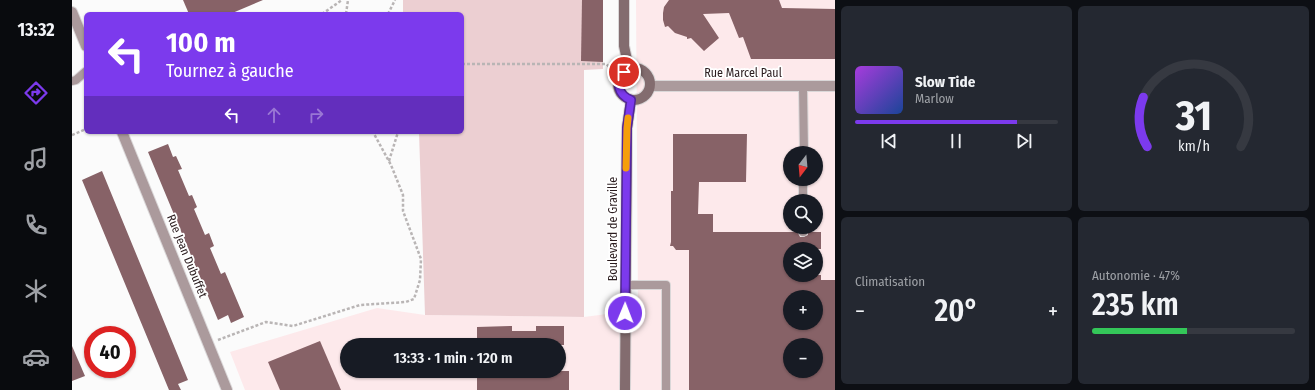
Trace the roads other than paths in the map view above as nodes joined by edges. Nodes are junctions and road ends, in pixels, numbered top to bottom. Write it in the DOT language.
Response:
graph roads {
  1 [pos="624,0"];
  2 [pos="72,12"];
  3 [pos="84,41"];
  4 [pos="84,71"];
  5 [pos="84,72"];
  6 [pos="625,72"];
  7 [pos="72,75"];
  8 [pos="72,81"];
  9 [pos="651,86"];
  10 [pos="804,86"];
  11 [pos="835,86"];
  12 [pos="631,100"];
  13 [pos="123,134"];
  14 [pos="804,146"];
  15 [pos="626,285"];
  16 [pos="624,388"];
  17 [pos="228,390"];
  18 [pos="666,390"];
  1 -- 6 [label="street"];
  2 -- 3 [label="street"];
  4 -- 7 [label="lane"];
  5 -- 8 [label="lane"];
  6 -- 9 [label="street"];
  6 -- 12 [label="street"];
  9 -- 10 [label="street, Rue Marcel Paul"];
  9 -- 12 [label="street"];
  10 -- 11 [label="street, Rue Marcel Paul"];
  10 -- 14 [label="lane"];
  12 -- 15 [label="street, Boulevard de Graville"];
  13 -- 17 [label="street, Rue Jean Dubuffet"];
  15 -- 16 [label="street, Boulevard de Graville"];
  15 -- 18 [label="lane"];
}
